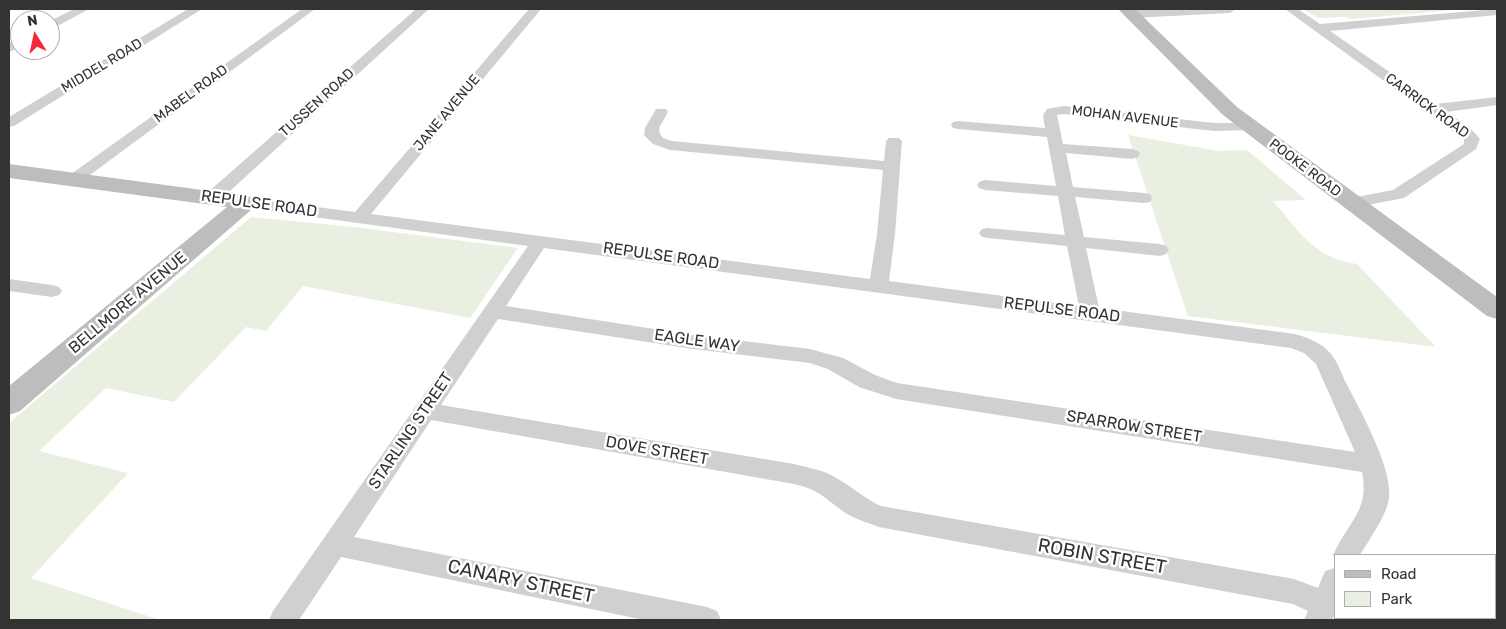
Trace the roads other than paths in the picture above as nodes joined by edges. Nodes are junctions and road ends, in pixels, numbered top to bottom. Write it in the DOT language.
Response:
graph roads {
  1 [pos="83,9"];
  2 [pos="196,9"];
  3 [pos="309,9"];
  4 [pos="423,9"];
  5 [pos="535,9"];
  6 [pos="1230,9"];
  7 [pos="1291,9"];
  8 [pos="1129,11"];
  9 [pos="1497,11"];
  10 [pos="60,21"];
  11 [pos="1318,28"];
  12 [pos="1497,102"];
  13 [pos="1432,109"];
  14 [pos="660,112"];
  15 [pos="9,123"];
  16 [pos="958,125"];
  17 [pos="1250,126"];
  18 [pos="1056,140"];
  19 [pos="894,141"];
  20 [pos="1132,154"];
  21 [pos="891,166"];
  22 [pos="9,171"];
  23 [pos="73,180"];
  24 [pos="985,185"];
  25 [pos="1066,191"];
  26 [pos="212,198"];
  27 [pos="1144,198"];
  28 [pos="247,203"];
  29 [pos="1352,203"];
  30 [pos="358,218"];
  31 [pos="988,232"];
  32 [pos="540,241"];
  33 [pos="1076,242"];
  34 [pos="1160,250"];
  35 [pos="9,285"];
  36 [pos="879,286"];
  37 [pos="52,291"];
  38 [pos="1497,310"];
  39 [pos="492,311"];
  40 [pos="1090,313"];
  41 [pos="896,391"];
  42 [pos="9,403"];
  43 [pos="426,411"];
  44 [pos="1372,464"];
  45 [pos="879,516"];
  46 [pos="334,544"];
  47 [pos="1347,554"];
  48 [pos="1326,601"];
  49 [pos="283,620"];
  50 [pos="707,620"];
  1 -- 10 [label="street"];
  2 -- 15 [label="street, MIDDEL ROAD"];
  3 -- 23 [label="street, MABEL ROAD"];
  4 -- 26 [label="street, TUSSEN ROAD"];
  5 -- 30 [label="street, JANE AVENUE"];
  6 -- 8 [label="street"];
  7 -- 11 [label="street, CARRICK ROAD"];
  8 -- 17 [label="street, POOKE ROAD"];
  9 -- 11 [label="street"];
  11 -- 13 [label="street, CARRICK ROAD"];
  12 -- 13 [label="street"];
  13 -- 29 [label="street, CARRICK ROAD"];
  14 -- 21 [label="street"];
  16 -- 18 [label="street"];
  17 -- 18 [label="street, MOHAN AVENUE"];
  17 -- 29 [label="street, POOKE ROAD"];
  18 -- 20 [label="street"];
  18 -- 25 [label="street, MOHAN AVENUE"];
  19 -- 21 [label="street"];
  21 -- 36 [label="street"];
  22 -- 23 [label="street, REPULSE ROAD"];
  23 -- 26 [label="street, REPULSE ROAD"];
  24 -- 25 [label="street"];
  25 -- 27 [label="street"];
  25 -- 33 [label="street, MOHAN AVENUE"];
  26 -- 28 [label="street, REPULSE ROAD"];
  28 -- 30 [label="street, REPULSE ROAD"];
  28 -- 42 [label="street, BELLMORE AVENUE"];
  29 -- 38 [label="street, POOKE ROAD"];
  30 -- 32 [label="street, REPULSE ROAD"];
  31 -- 33 [label="street"];
  32 -- 36 [label="street, REPULSE ROAD"];
  32 -- 39 [label="street, STARLING STREET"];
  33 -- 34 [label="street"];
  33 -- 40 [label="street, MOHAN AVENUE"];
  35 -- 37 [label="street"];
  36 -- 40 [label="street, REPULSE ROAD"];
  39 -- 41 [label="street, EAGLE WAY"];
  39 -- 43 [label="street, STARLING STREET"];
  40 -- 44 [label="street, REPULSE ROAD"];
  41 -- 44 [label="street, SPARROW STREET"];
  43 -- 45 [label="street, DOVE STREET"];
  43 -- 46 [label="street, STARLING STREET"];
  44 -- 47 [label="street"];
  45 -- 48 [label="street, ROBIN STREET"];
  46 -- 49 [label="street, STARLING STREET"];
  46 -- 50 [label="street, CANARY STREET"];
}
